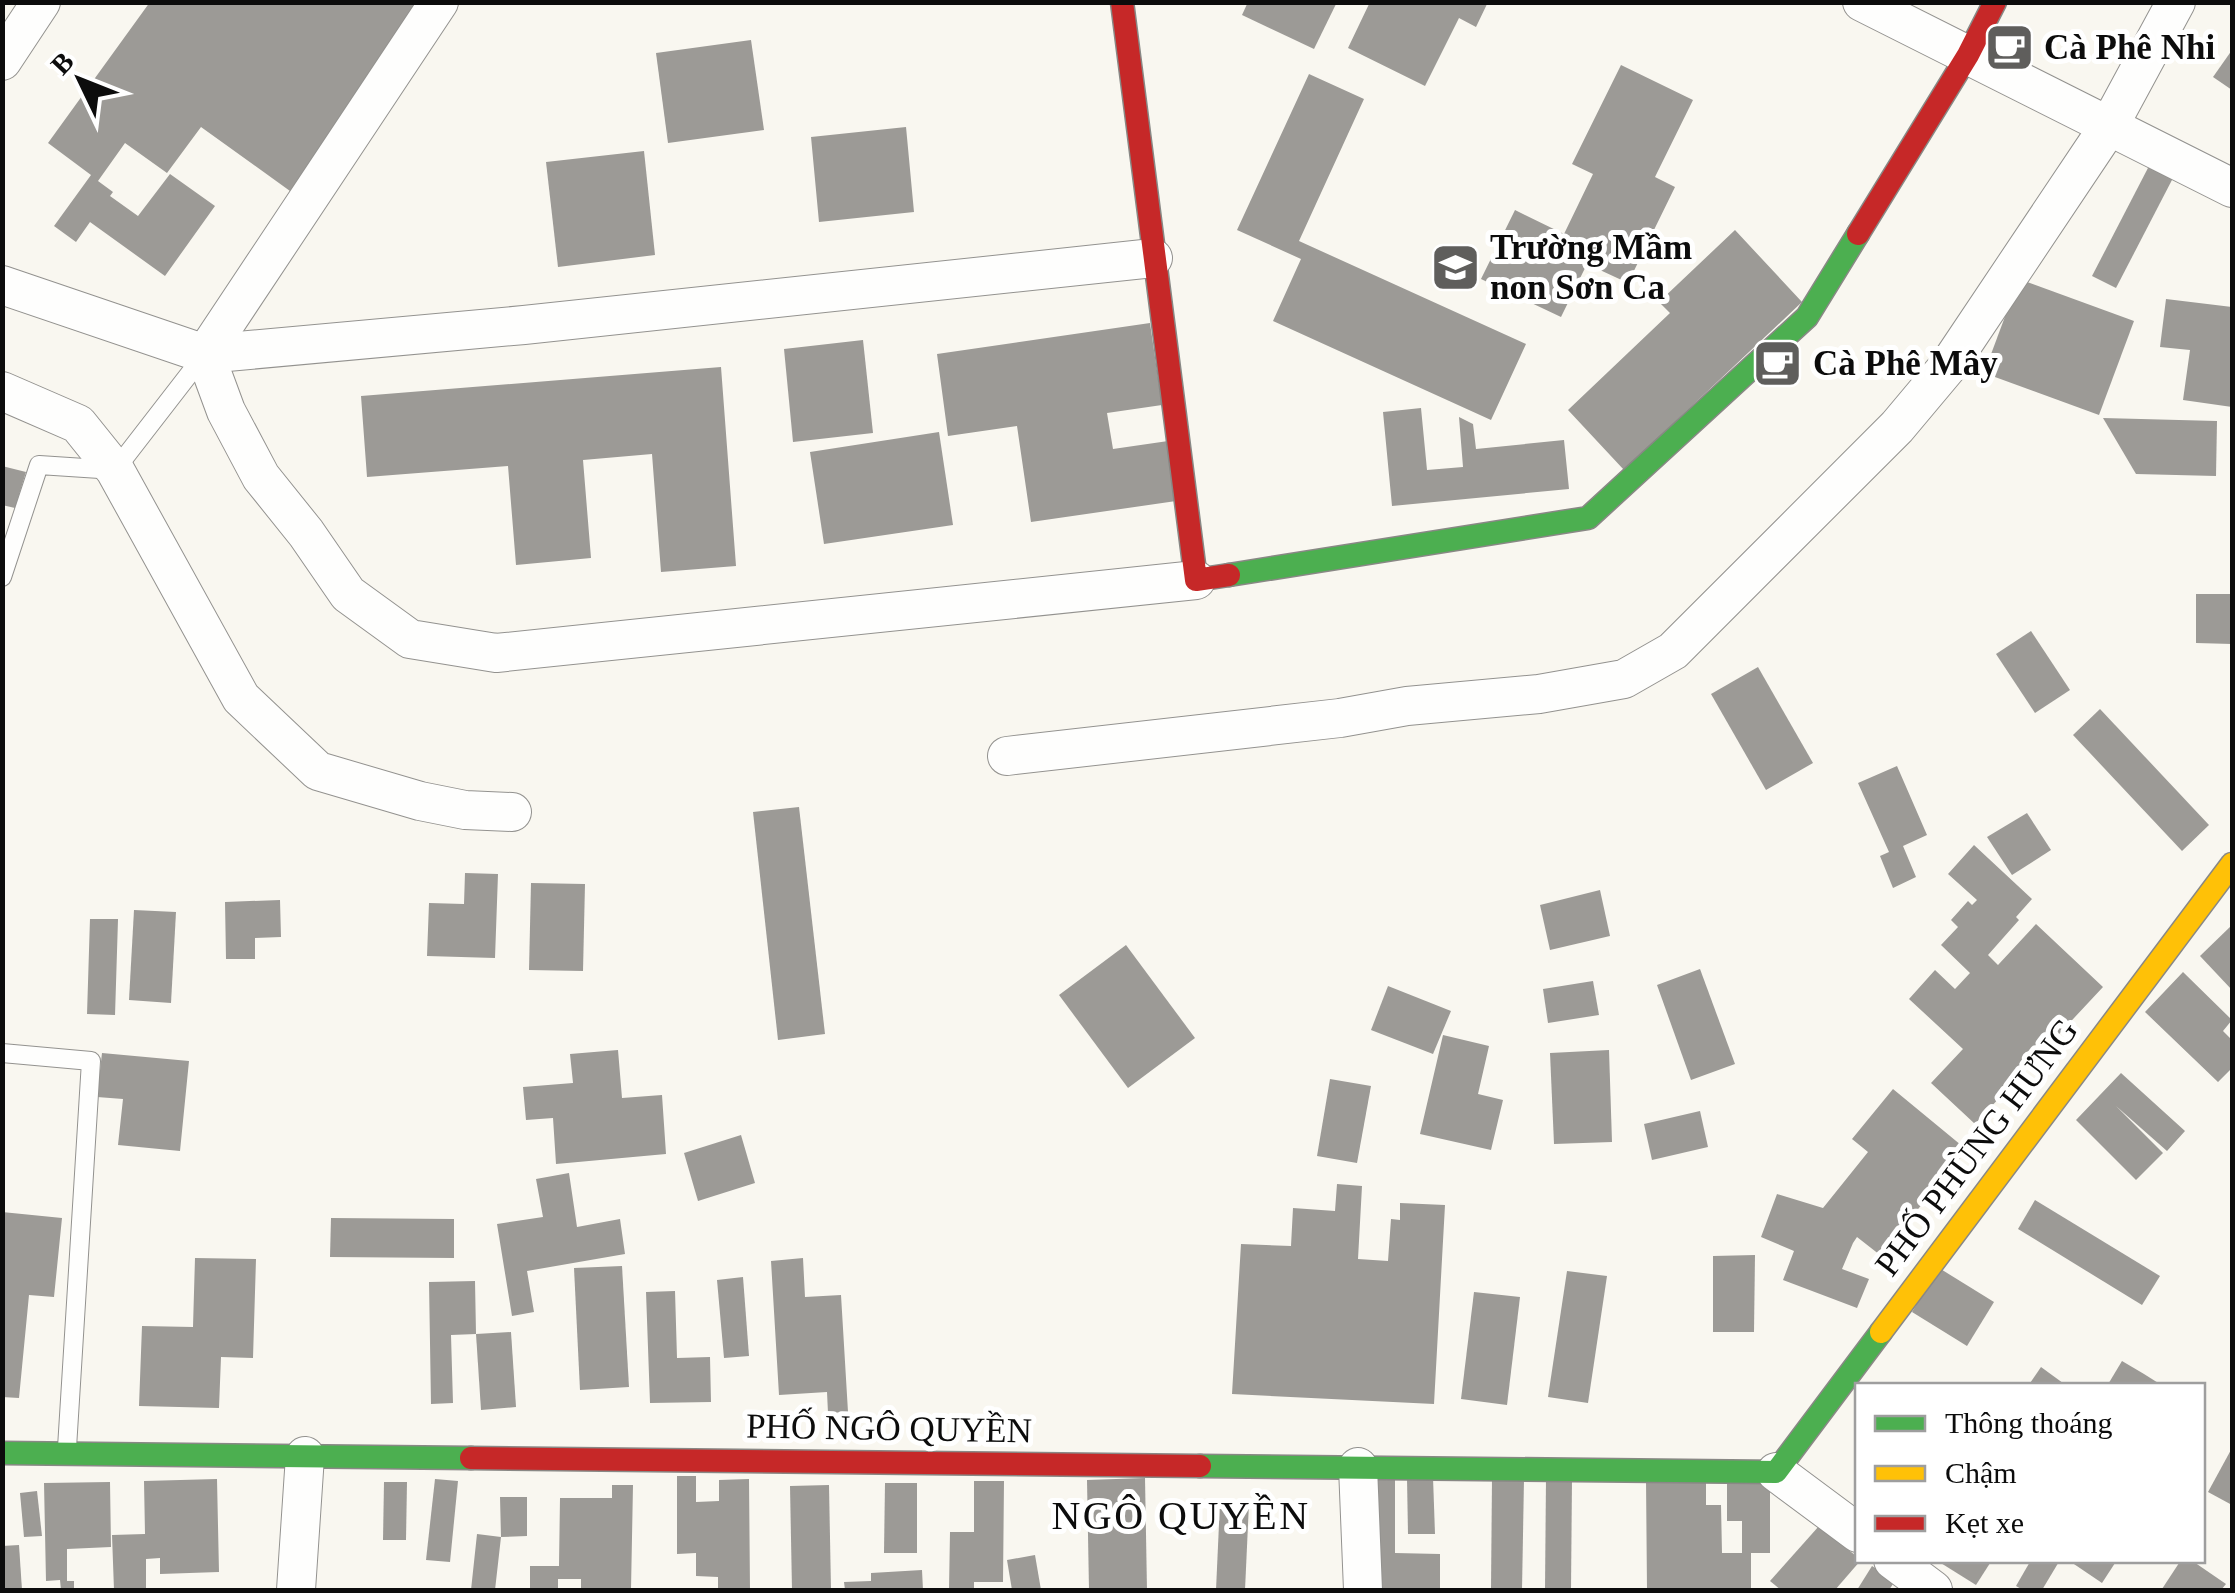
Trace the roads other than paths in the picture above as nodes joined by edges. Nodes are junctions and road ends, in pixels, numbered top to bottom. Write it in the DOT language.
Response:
graph roads {
  1 [pos="42,2"];
  2 [pos="439,2"];
  3 [pos="1122,2"];
  4 [pos="1862,2"];
  5 [pos="1995,2"];
  6 [pos="2176,2"];
  7 [pos="1968,55"];
  8 [pos="2,61"];
  9 [pos="2110,126"];
  10 [pos="2232,188"];
  11 [pos="1153,258"];
  12 [pos="2,285"];
  13 [pos="204,354"];
  14 [pos="2,391"];
  15 [pos="116,470"];
  16 [pos="2,576"];
  17 [pos="1196,580"];
  18 [pos="1008,756"];
  19 [pos="512,812"];
  20 [pos="2232,864"];
  21 [pos="2,1053"];
  22 [pos="2,1453"];
  23 [pos="67,1454"];
  24 [pos="305,1456"];
  25 [pos="1358,1468"];
  26 [pos="1776,1472"];
  27 [pos="1855,1532"];
  28 [pos="1897,1563"];
  29 [pos="296,1590"];
  30 [pos="1362,1590"];
  31 [pos="1933,1590"];
  1 -- 8 [label="street"];
  2 -- 13 [label="street"];
  3 -- 11 [label="street"];
  4 -- 7 [label="street"];
  5 -- 7 [label="street"];
  6 -- 9 [label="street"];
  7 -- 9 [label="street"];
  7 -- 17 [label="street"];
  9 -- 10 [label="street"];
  9 -- 18 [label="street"];
  11 -- 13 [label="street"];
  11 -- 17 [label="street"];
  12 -- 13 [label="street"];
  13 -- 15 [label="lane"];
  13 -- 17 [label="street"];
  14 -- 15 [label="street"];
  15 -- 16 [label="lane"];
  15 -- 19 [label="street"];
  20 -- 26 [label="street, PHỐ PHÙNG HƯNG"];
  21 -- 23 [label="lane"];
  22 -- 23 [label="street, PHỐ NGÔ QUYỀN"];
  23 -- 24 [label="street, PHỐ NGÔ QUYỀN"];
  24 -- 25 [label="street, PHỐ NGÔ QUYỀN"];
  24 -- 29 [label="street"];
  25 -- 26 [label="street, PHỐ NGÔ QUYỀN"];
  25 -- 30 [label="street"];
  26 -- 27 [label="street"];
  28 -- 31 [label="street"];
}
